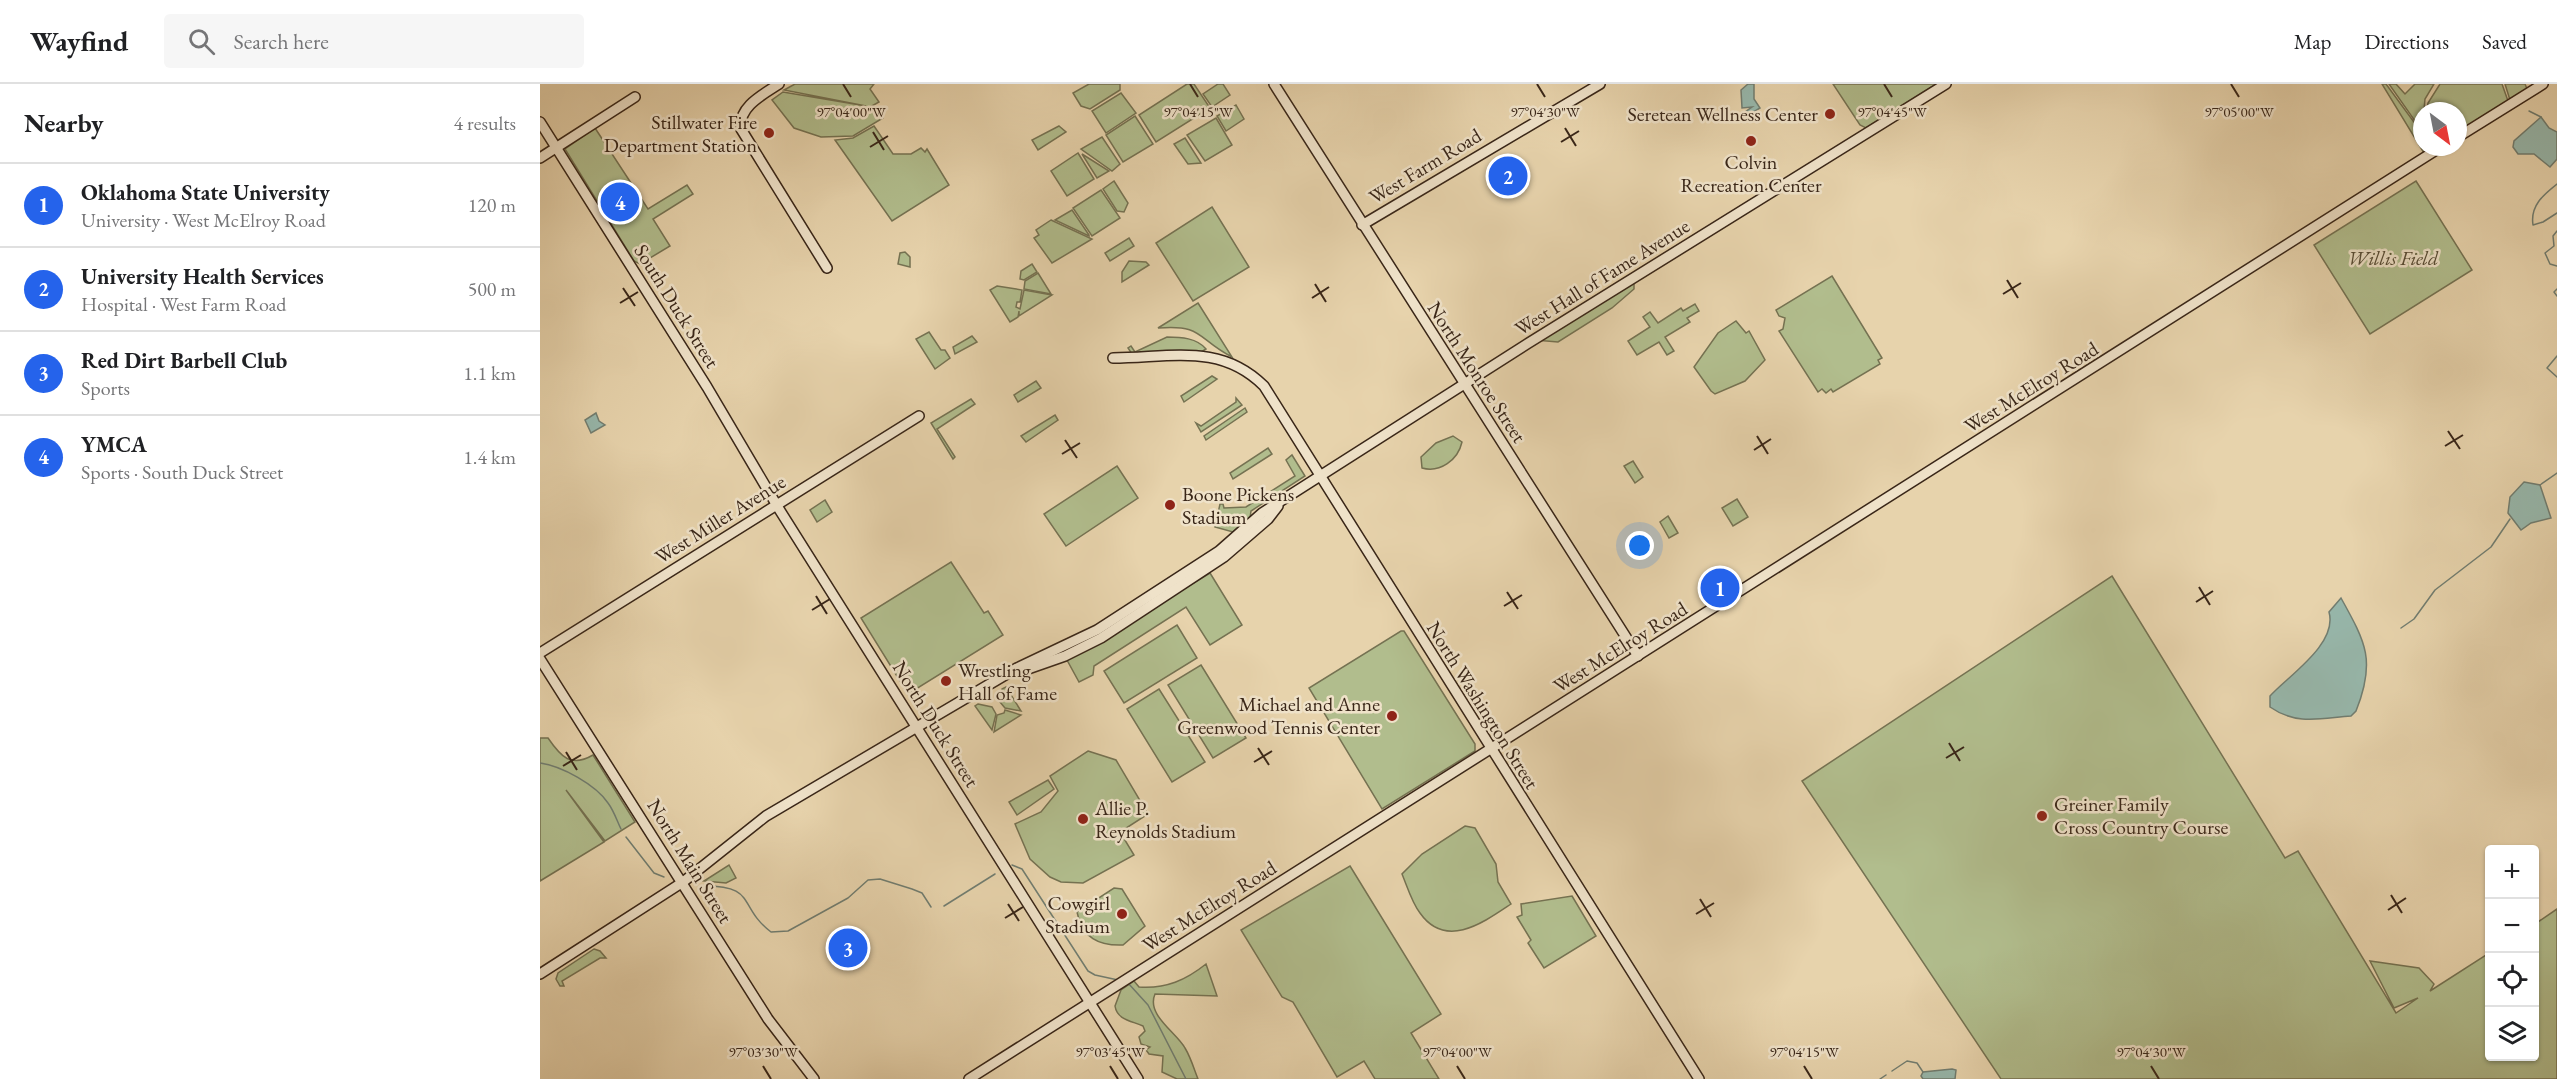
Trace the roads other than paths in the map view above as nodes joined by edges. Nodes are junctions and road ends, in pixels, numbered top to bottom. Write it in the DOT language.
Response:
graph roads {
  1 [pos="779,84"];
  2 [pos="788,84"];
  3 [pos="1274,84"];
  4 [pos="1600,84"];
  5 [pos="1946,84"];
  6 [pos="2542,84"];
  7 [pos="634,97"];
  8 [pos="760,99"];
  9 [pos="540,122"];
  10 [pos="2467,131"];
  11 [pos="556,147"];
  12 [pos="2427,156"];
  13 [pos="540,158"];
  14 [pos="1362,225"];
  15 [pos="827,268"];
  16 [pos="1113,358"];
  17 [pos="1464,384"];
  18 [pos="707,387"];
  19 [pos="919,416"];
  20 [pos="1320,477"];
  21 [pos="777,505"];
  22 [pos="540,653"];
  23 [pos="1638,656"];
  24 [pos="540,659"];
  25 [pos="918,729"];
  26 [pos="1490,749"];
  27 [pos="683,882"];
  28 [pos="540,974"];
  29 [pos="1090,1003"];
  30 [pos="814,1079"];
  31 [pos="969,1079"];
  32 [pos="1138,1079"];
  33 [pos="1699,1079"];
  1 -- 8 [label="main road"];
  2 -- 8 [label="main road"];
  3 -- 14 [label="main road, North Monroe Street"];
  4 -- 14 [label="main road, West Farm Road"];
  5 -- 17 [label="main road, West Hall of Fame Avenue"];
  6 -- 10 [label="main road"];
  7 -- 11 [label="main road"];
  8 -- 15 [label="main road"];
  9 -- 11 [label="main road, South Duck Street"];
  11 -- 13 [label="main road"];
  11 -- 18 [label="main road, South Duck Street"];
  12 -- 23 [label="main road, West McElroy Road"];
  14 -- 17 [label="main road, North Monroe Street"];
  16 -- 20 [label="main road, North Washington Street"];
  17 -- 20 [label="main road, West Hall of Fame Avenue"];
  17 -- 23 [label="main road, North Monroe Street"];
  18 -- 21 [label="main road, North Duck Street"];
  19 -- 21 [label="main road, West Miller Avenue"];
  20 -- 25 [label="main road, West Hall of Fame Avenue"];
  20 -- 26 [label="main road, North Washington Street"];
  21 -- 22 [label="main road, West Miller Avenue"];
  21 -- 25 [label="main road, North Duck Street"];
  23 -- 26 [label="main road, West McElroy Road"];
  24 -- 27 [label="main road, North Main Street"];
  25 -- 27 [label="main road, West Hall of Fame Avenue"];
  25 -- 29 [label="main road, North Duck Street"];
  26 -- 29 [label="main road, West McElroy Road"];
  26 -- 33 [label="main road, North Washington Street"];
  27 -- 28 [label="main road, West Hall of Fame Avenue"];
  27 -- 30 [label="main road, North Main Street"];
  29 -- 31 [label="main road, West McElroy Road"];
  29 -- 32 [label="main road, North Duck Street"];
}
